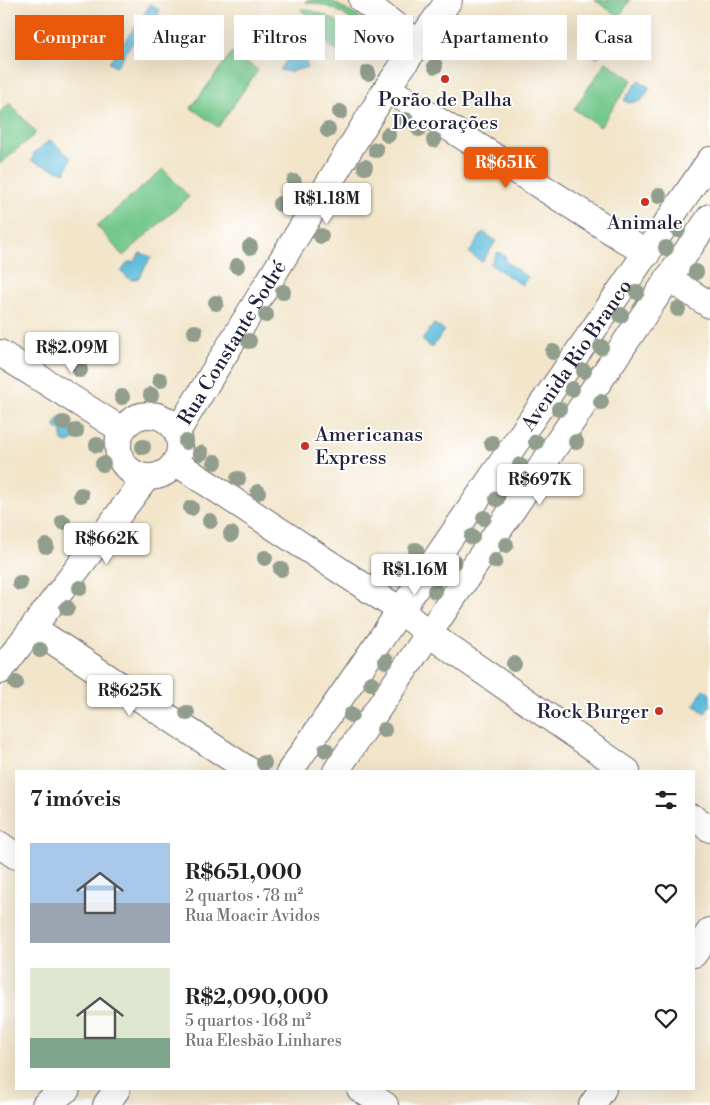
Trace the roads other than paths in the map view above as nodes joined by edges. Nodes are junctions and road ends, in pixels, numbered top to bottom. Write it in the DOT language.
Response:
graph roads {
  1 [pos="362,0"];
  2 [pos="449,0"];
  3 [pos="418,42"];
  4 [pos="387,88"];
  5 [pos="710,160"];
  6 [pos="710,217"];
  7 [pos="647,254"];
  8 [pos="668,278"];
  9 [pos="710,306"];
  10 [pos="0,353"];
  11 [pos="122,430"];
  12 [pos="177,432"];
  13 [pos="175,462"];
  14 [pos="147,477"];
  15 [pos="400,610"];
  16 [pos="33,628"];
  17 [pos="429,634"];
  18 [pos="0,671"];
  19 [pos="248,770"];
  20 [pos="291,770"];
  21 [pos="337,770"];
  22 [pos="626,770"];
  23 [pos="695,819"];
  24 [pos="710,829"];
  25 [pos="0,845"];
  26 [pos="15,855"];
  27 [pos="710,930"];
  28 [pos="695,952"];
  29 [pos="66,1090"];
  30 [pos="116,1090"];
  31 [pos="362,1090"];
  32 [pos="602,1090"];
  33 [pos="45,1105"];
  34 [pos="106,1105"];
  35 [pos="385,1105"];
  36 [pos="592,1105"];
  1 -- 3 [label="street"];
  2 -- 3 [label="street, Rua Constante Sodré"];
  3 -- 4 [label="street, Rua Constante Sodré"];
  4 -- 7 [label="street"];
  4 -- 12 [label="street, Rua Constante Sodré"];
  5 -- 7 [label="street, Avenida Rio Branco"];
  6 -- 8 [label="street, Avenida Rio Branco"];
  7 -- 15 [label="street, Avenida Rio Branco"];
  8 -- 9 [label="street"];
  8 -- 17 [label="street, Avenida Rio Branco"];
  10 -- 11 [label="street"];
  11 -- 12 [label="street"];
  11 -- 14 [label="street"];
  12 -- 13 [label="street"];
  13 -- 14 [label="street"];
  13 -- 15 [label="street"];
  14 -- 16 [label="street"];
  15 -- 17 [label="street"];
  15 -- 20 [label="street, Avenida Rio Branco"];
  16 -- 18 [label="street"];
  16 -- 19 [label="street"];
  17 -- 21 [label="street, Avenida Rio Branco"];
  17 -- 22 [label="street"];
  23 -- 24 [label="street"];
  25 -- 26 [label="street"];
  27 -- 28 [label="street"];
  29 -- 33 [label="street"];
  30 -- 34 [label="street"];
  31 -- 35 [label="street"];
  32 -- 36 [label="street"];
}
